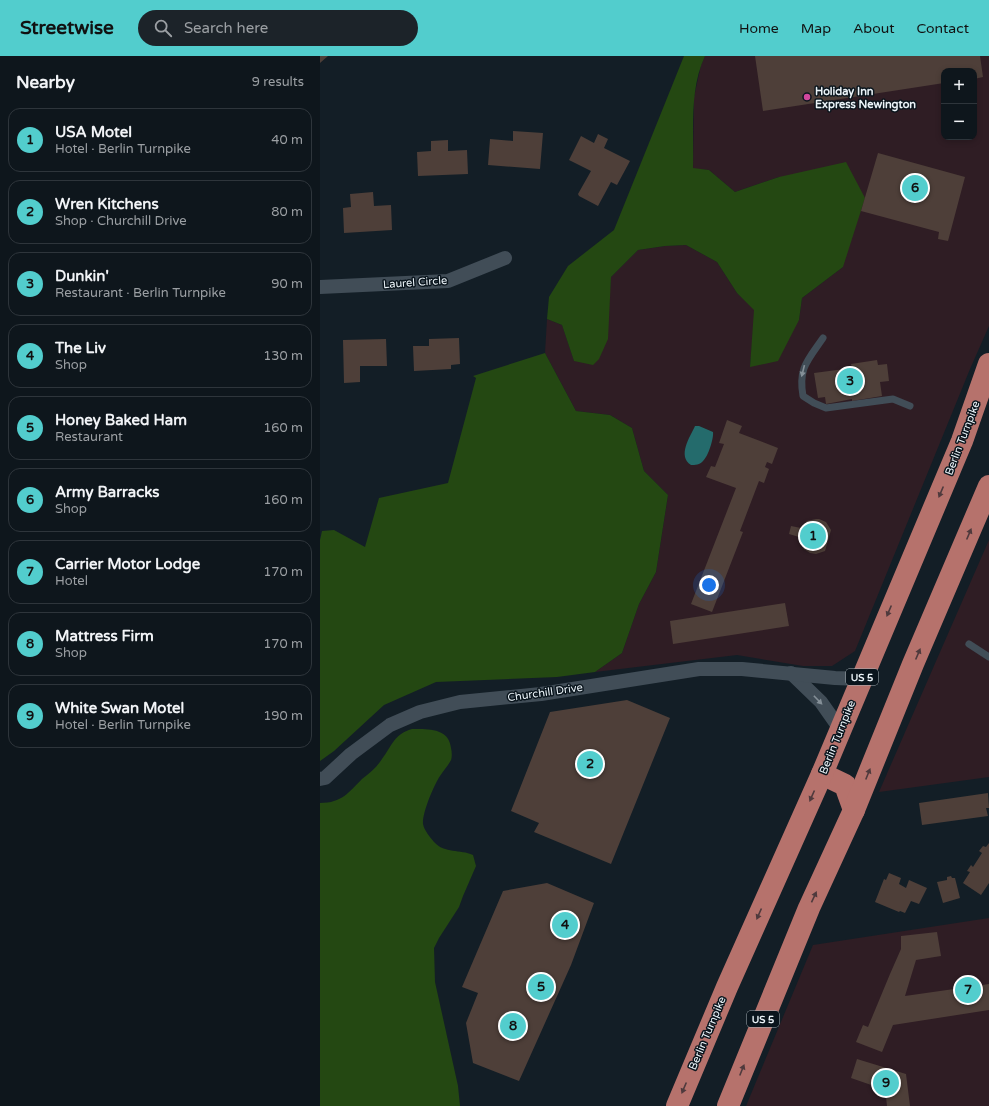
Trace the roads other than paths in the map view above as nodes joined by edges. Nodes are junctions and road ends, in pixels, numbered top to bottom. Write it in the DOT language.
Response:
graph roads {
  1 [pos="505,258"];
  2 [pos="320,287"];
  3 [pos="823,338"];
  4 [pos="989,364"];
  5 [pos="910,406"];
  6 [pos="989,486"];
  7 [pos="969,644"];
  8 [pos="989,657"];
  9 [pos="791,674"];
  10 [pos="861,679"];
  11 [pos="840,729"];
  12 [pos="822,774"];
  13 [pos="320,779"];
  14 [pos="854,810"];
  15 [pos="677,1106"];
  16 [pos="728,1106"];
  1 -- 2 [label="street, Laurel Circle"];
  3 -- 5 [label="lane, one-way"];
  4 -- 10 [label="highway, Berlin Turnpike / US 5, one-way"];
  14 -- 6 [label="highway, US 5, one-way"];
  7 -- 8 [label="lane"];
  9 -- 10 [label="street, Churchill Drive"];
  9 -- 11 [label="street, one-way"];
  9 -- 13 [label="street, Churchill Drive"];
  10 -- 11 [label="highway, Berlin Turnpike / US 5"];
  11 -- 12 [label="highway, Berlin Turnpike / US 5"];
  12 -- 14 [label="highway"];
  12 -- 15 [label="highway, Berlin Turnpike / US 5, one-way"];
  16 -- 14 [label="highway, US 5, one-way"];
}
